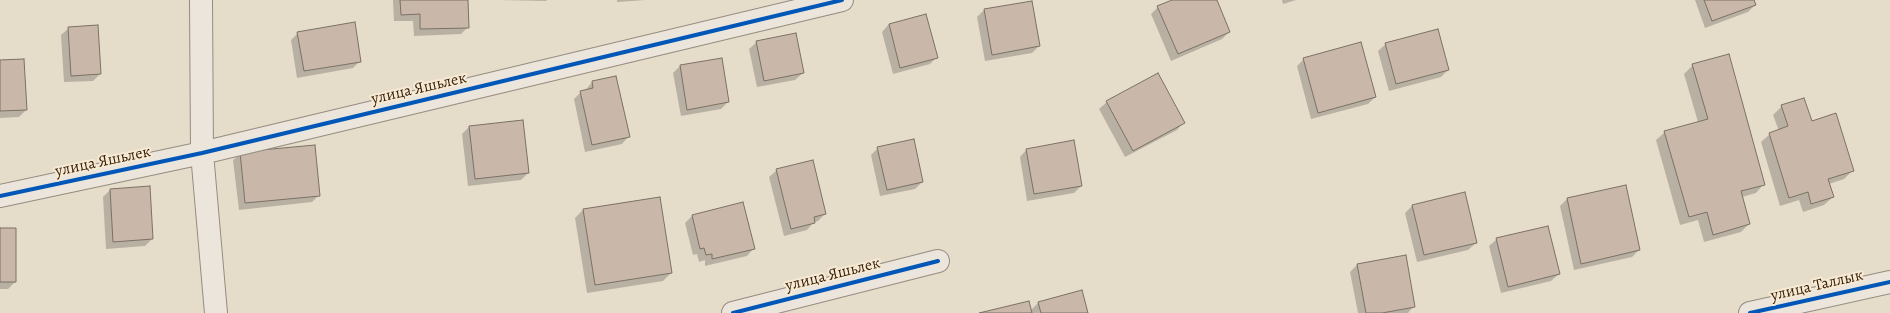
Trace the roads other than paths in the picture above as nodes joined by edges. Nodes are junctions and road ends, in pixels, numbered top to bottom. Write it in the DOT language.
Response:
graph roads {
  1 [pos="201,0"];
  2 [pos="842,0"];
  3 [pos="202,153"];
  4 [pos="0,196"];
  5 [pos="938,261"];
  6 [pos="1890,282"];
  7 [pos="216,313"];
  8 [pos="733,313"];
  9 [pos="1750,313"];
  1 -- 3 [label="street"];
  2 -- 3 [label="street, улица Яшьлек"];
  3 -- 4 [label="street, улица Яшьлек"];
  3 -- 7 [label="street"];
  5 -- 8 [label="street, улица Яшьлек"];
  6 -- 9 [label="street, улица Таллык"];
}
